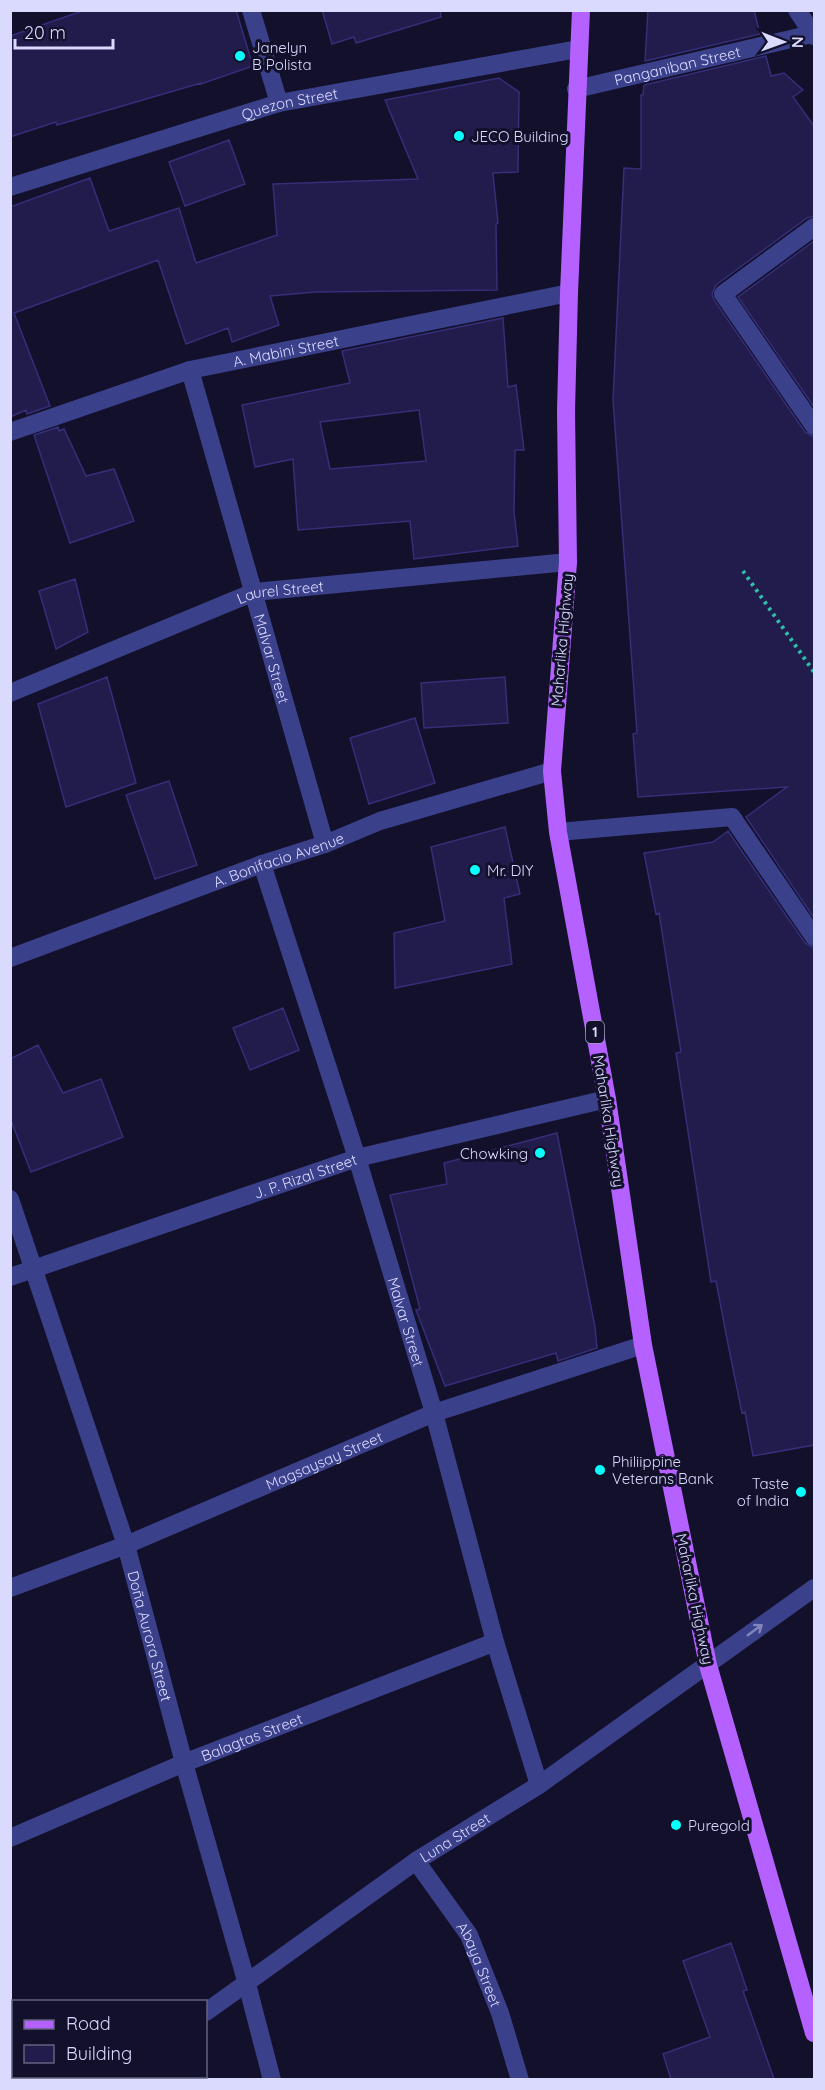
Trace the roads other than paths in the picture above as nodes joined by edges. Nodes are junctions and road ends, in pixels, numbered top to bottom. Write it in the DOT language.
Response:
graph roads {
  1 [pos="251,10"];
  2 [pos="581,10"];
  3 [pos="797,10"];
  4 [pos="813,35"];
  5 [pos="578,49"];
  6 [pos="576,89"];
  7 [pos="279,102"];
  8 [pos="10,187"];
  9 [pos="814,227"];
  10 [pos="568,293"];
  11 [pos="190,370"];
  12 [pos="814,426"];
  13 [pos="10,432"];
  14 [pos="568,562"];
  15 [pos="254,592"];
  16 [pos="10,693"];
  17 [pos="552,771"];
  18 [pos="558,832"];
  19 [pos="325,844"];
  20 [pos="262,864"];
  21 [pos="814,937"];
  22 [pos="10,958"];
  23 [pos="607,1099"];
  24 [pos="357,1158"];
  25 [pos="10,1199"];
  26 [pos="32,1268"];
  27 [pos="10,1276"];
  28 [pos="643,1345"];
  29 [pos="435,1413"];
  30 [pos="126,1545"];
  31 [pos="10,1588"];
  32 [pos="814,1588"];
  33 [pos="495,1642"];
  34 [pos="708,1665"];
  35 [pos="184,1763"];
  36 [pos="539,1785"];
  37 [pos="10,1838"];
  38 [pos="416,1861"];
  39 [pos="247,1984"];
  40 [pos="207,2011"];
  41 [pos="814,2033"];
  42 [pos="272,2079"];
  43 [pos="520,2079"];
  1 -- 7 [label="street"];
  2 -- 5 [label="main road, Maharlika Highway / 1"];
  3 -- 4 [label="street, Panganiban Street"];
  4 -- 6 [label="street, Panganiban Street"];
  5 -- 6 [label="main road, Maharlika Highway / 1"];
  5 -- 7 [label="street, Quezon Street"];
  6 -- 10 [label="main road, Maharlika Highway / 1"];
  7 -- 8 [label="street, Quezon Street"];
  9 -- 12 [label="street"];
  10 -- 11 [label="street, A. Mabini Street"];
  10 -- 14 [label="main road, Maharlika Highway / 1"];
  11 -- 13 [label="street, A. Mabini Street"];
  11 -- 15 [label="street, Malvar Street"];
  14 -- 15 [label="street, Laurel Street"];
  14 -- 17 [label="main road, Maharlika Highway / 1"];
  15 -- 16 [label="street, Laurel Street"];
  15 -- 19 [label="street, Malvar Street"];
  17 -- 18 [label="main road, Maharlika Highway / 1"];
  17 -- 19 [label="street, A. Bonifacio Avenue"];
  18 -- 21 [label="street"];
  18 -- 23 [label="main road, Maharlika Highway / 1"];
  19 -- 20 [label="street, A. Bonifacio Avenue"];
  20 -- 22 [label="street, A. Bonifacio Avenue"];
  20 -- 24 [label="street, Malvar Street"];
  23 -- 24 [label="street, J. P. Rizal Street"];
  23 -- 28 [label="main road, Maharlika Highway / 1"];
  24 -- 26 [label="street, J. P. Rizal Street"];
  24 -- 29 [label="street, Malvar Street"];
  25 -- 26 [label="street, Doña Aurora Street"];
  26 -- 27 [label="street, J. P. Rizal Street"];
  26 -- 30 [label="street, Doña Aurora Street"];
  28 -- 29 [label="street, Magsaysay Street"];
  28 -- 34 [label="main road, Maharlika Highway / 1"];
  29 -- 30 [label="street, Magsaysay Street"];
  29 -- 33 [label="street, Malvar Street"];
  30 -- 31 [label="street, Magsaysay Street"];
  30 -- 35 [label="street, Doña Aurora Street"];
  34 -- 32 [label="street, Luna Street, one-way"];
  33 -- 35 [label="street, Balagtas Street"];
  33 -- 36 [label="street, Malvar Street"];
  34 -- 36 [label="street, Luna Street"];
  34 -- 41 [label="main road, Maharlika Highway / 1"];
  35 -- 37 [label="street, Balagtas Street"];
  35 -- 39 [label="street, Doña Aurora Street"];
  36 -- 38 [label="street, Luna Street"];
  38 -- 39 [label="street, Luna Street"];
  38 -- 43 [label="street, Abaya Street"];
  39 -- 40 [label="street, Luna Street"];
  39 -- 42 [label="street, Doña Aurora Street"];
}
